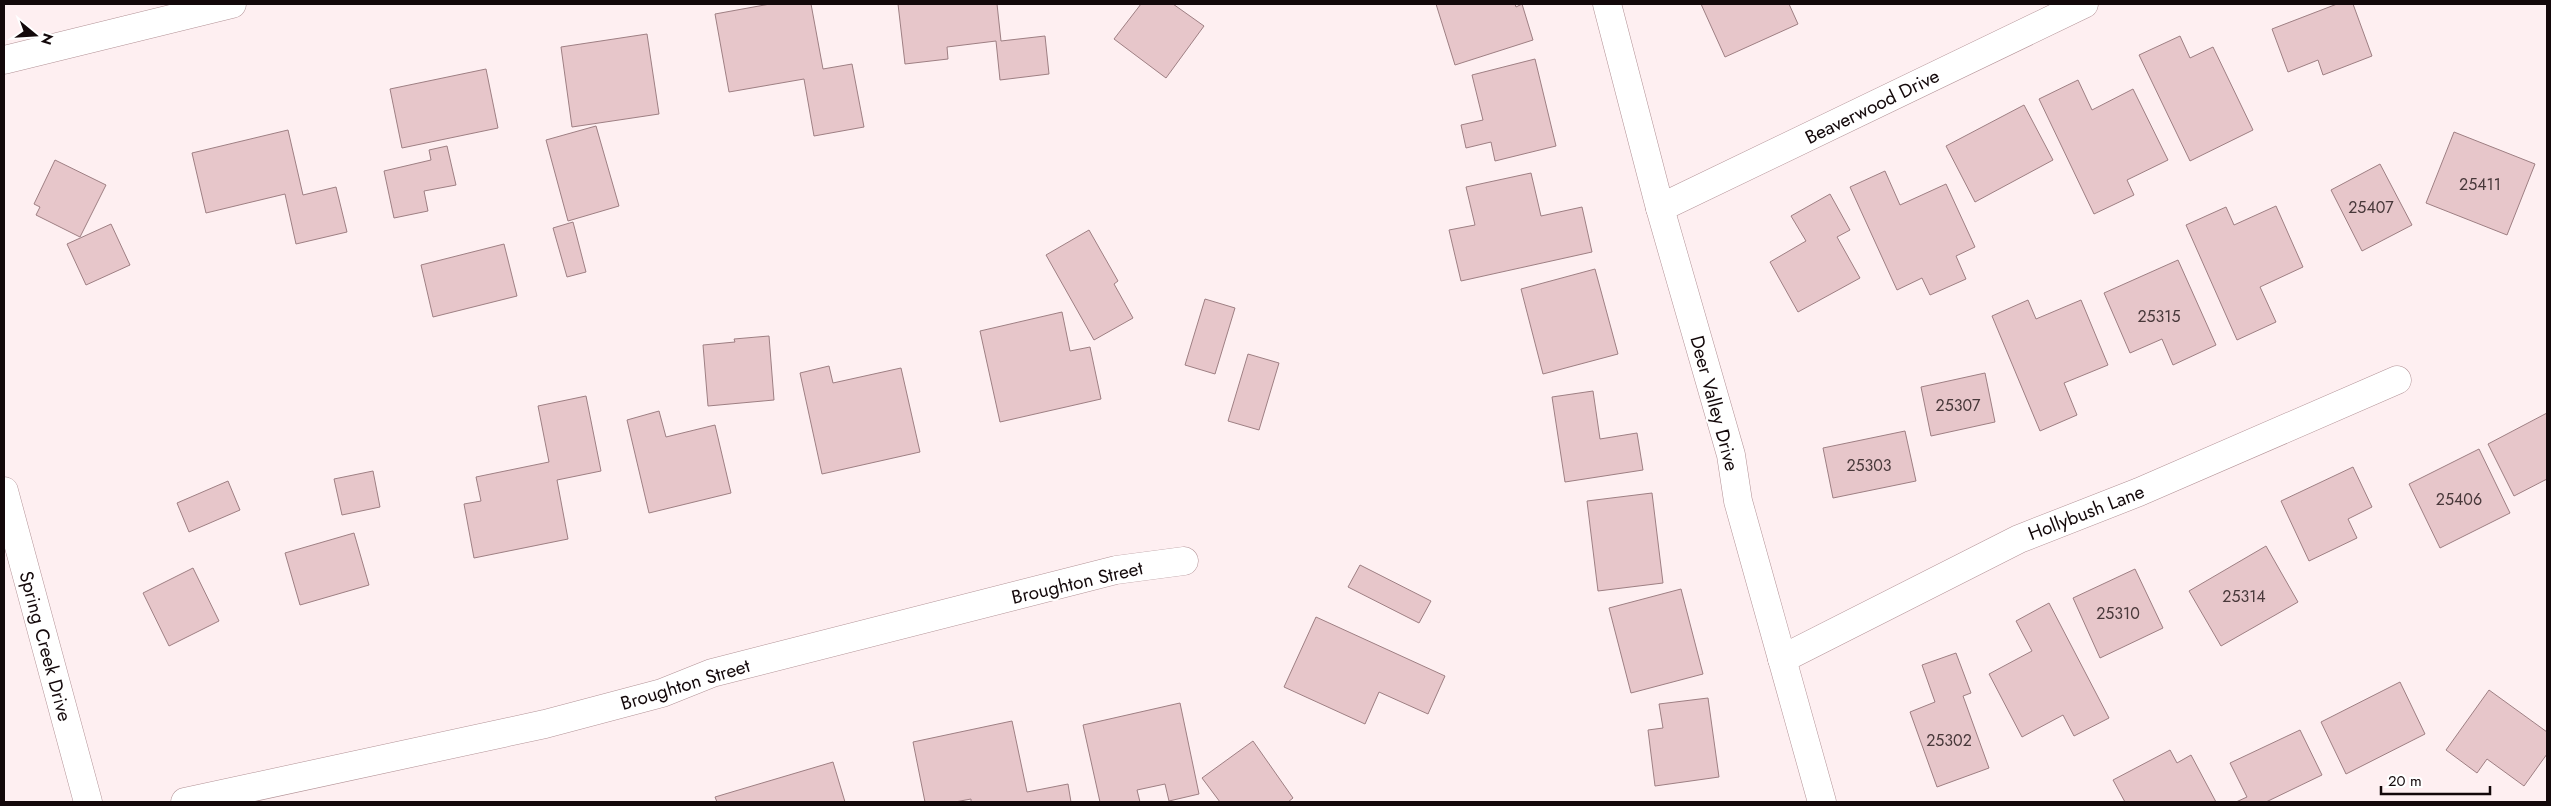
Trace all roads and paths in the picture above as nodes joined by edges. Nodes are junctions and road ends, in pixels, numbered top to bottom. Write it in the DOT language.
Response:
graph roads {
  1 [pos="232,4"];
  2 [pos="1607,4"];
  3 [pos="2084,4"];
  4 [pos="4,60"];
  5 [pos="1660,208"];
  6 [pos="2397,380"];
  7 [pos="4,491"];
  8 [pos="1184,561"];
  9 [pos="1782,659"];
  10 [pos="88,802"];
  11 [pos="185,802"];
  12 [pos="1822,802"];
  1 -- 4 [label="street"];
  2 -- 5 [label="street, Deer Valley Drive"];
  3 -- 5 [label="street, Beaverwood Drive"];
  5 -- 9 [label="street, Deer Valley Drive"];
  6 -- 9 [label="street, Hollybush Lane"];
  7 -- 10 [label="street, Spring Creek Drive"];
  8 -- 11 [label="street, Broughton Street"];
  9 -- 12 [label="street, Deer Valley Drive"];
}
